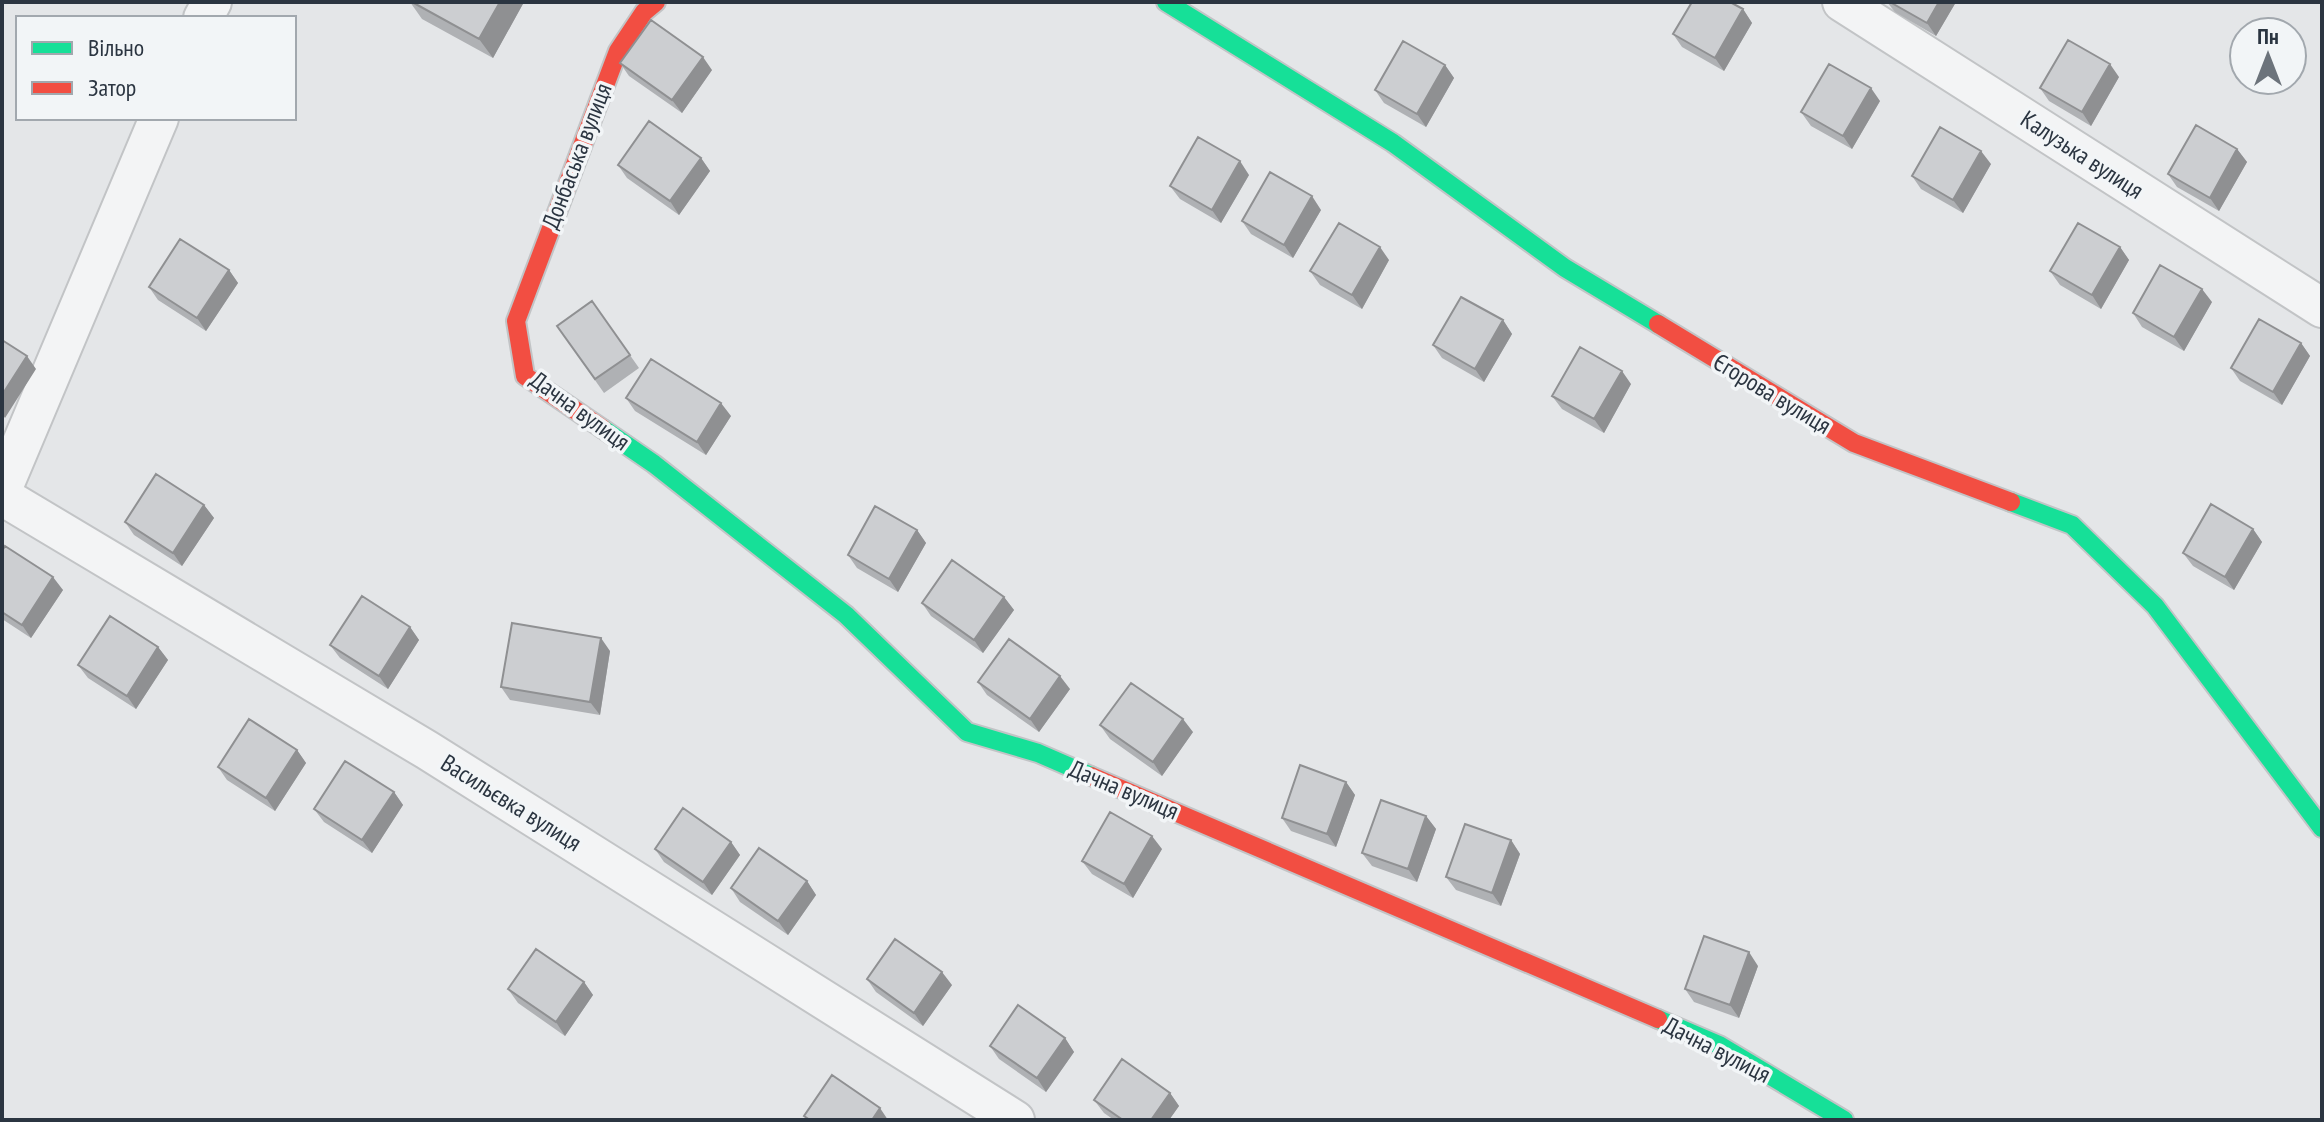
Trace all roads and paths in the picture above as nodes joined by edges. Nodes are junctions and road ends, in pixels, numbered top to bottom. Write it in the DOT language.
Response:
graph roads {
  1 [pos="656,2"];
  2 [pos="1166,2"];
  3 [pos="1842,2"];
  4 [pos="158,120"];
  5 [pos="2322,308"];
  6 [pos="516,321"];
  7 [pos="2,490"];
  8 [pos="2,496"];
  9 [pos="2322,828"];
  10 [pos="1015,1120"];
  11 [pos="1844,1120"];
  1 -- 6 [label="street, Донбаська вулиця"];
  2 -- 9 [label="street, Єгорова вулиця"];
  3 -- 5 [label="street, Калузька вулиця"];
  4 -- 7 [label="street"];
  6 -- 11 [label="street, Дачна вулиця"];
  8 -- 10 [label="street, Васильєвка вулиця"];
}
